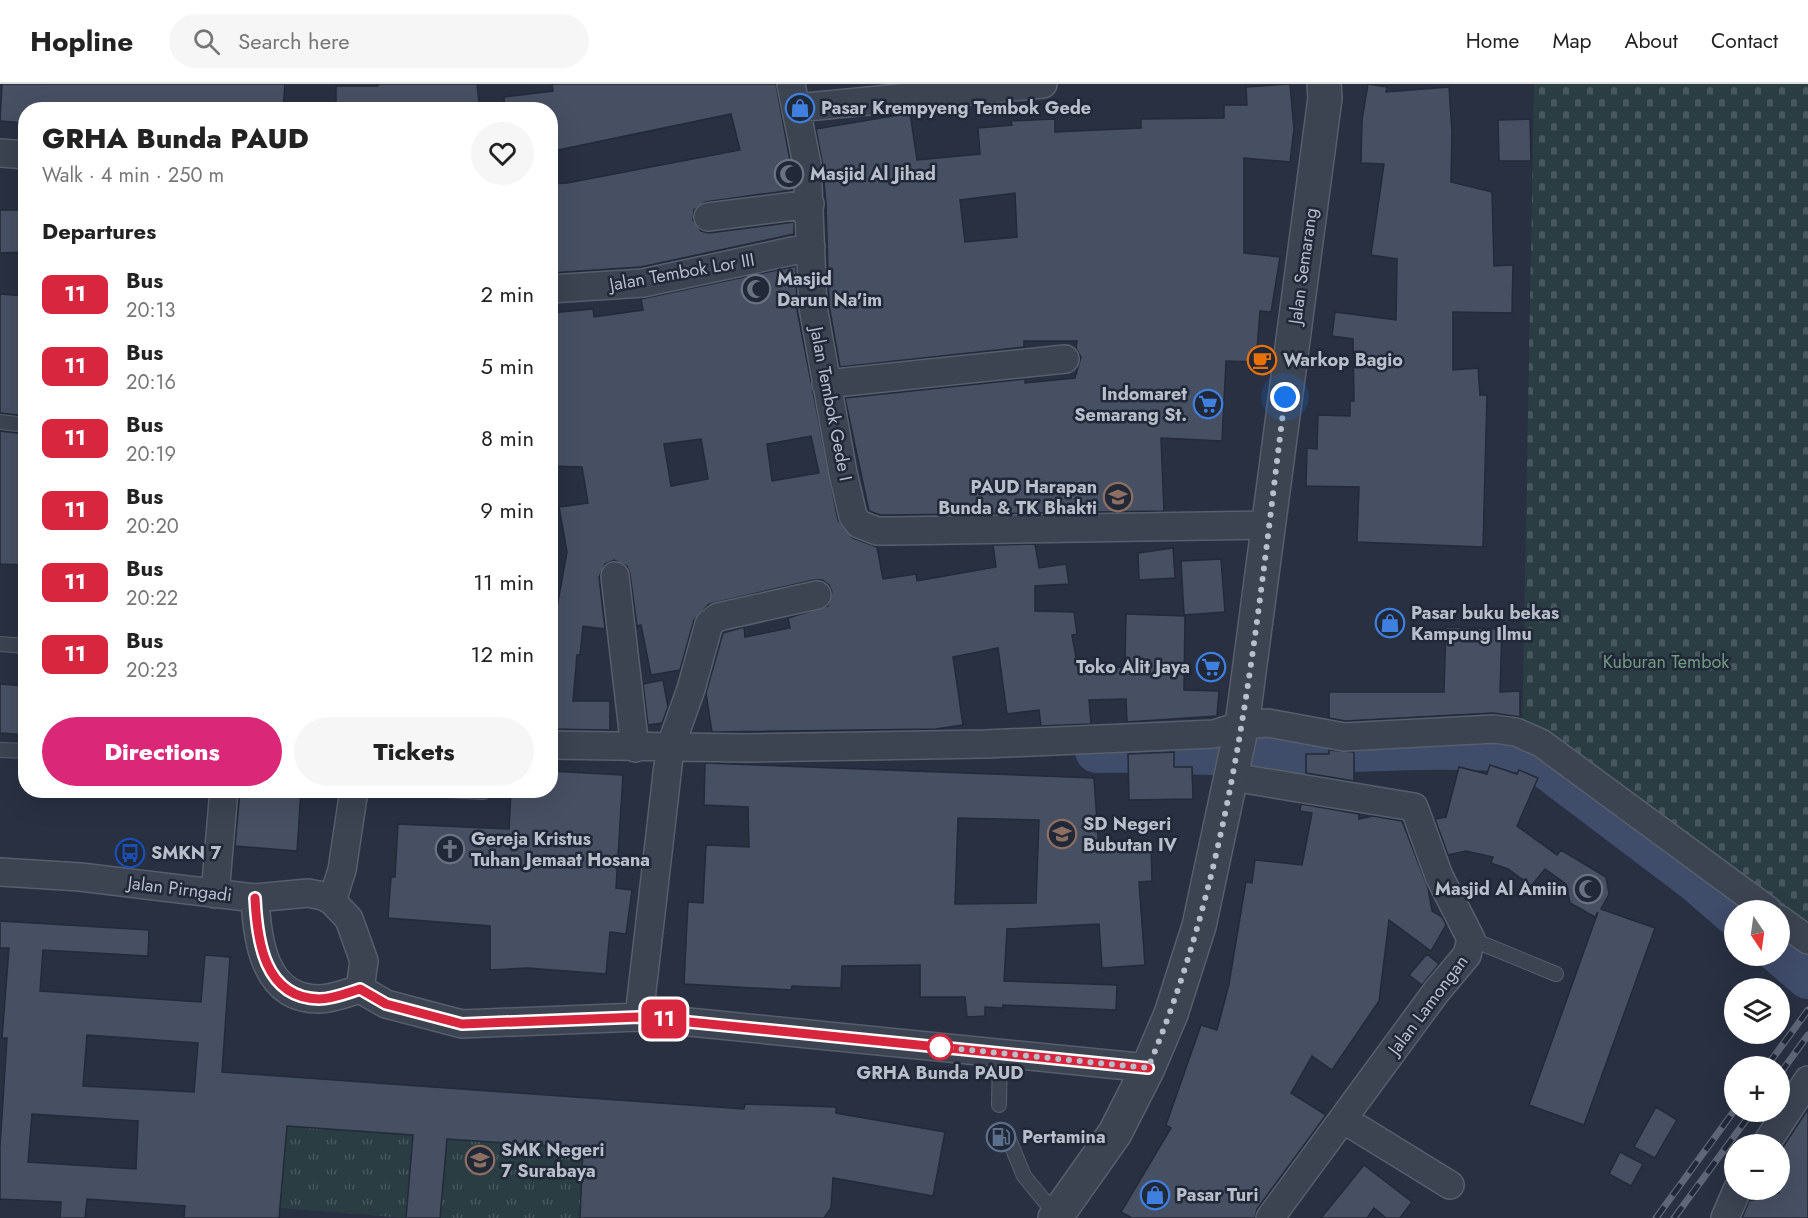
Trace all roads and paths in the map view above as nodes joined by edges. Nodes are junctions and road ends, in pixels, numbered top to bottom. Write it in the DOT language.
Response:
graph roads {
  1 [pos="1043,84"];
  2 [pos="1328,89"];
  3 [pos="793,96"];
  4 [pos="0,153"];
  5 [pos="18,154"];
  6 [pos="810,204"];
  7 [pos="708,217"];
  8 [pos="812,246"];
  9 [pos="558,288"];
  10 [pos="1065,359"];
  11 [pos="826,384"];
  12 [pos="0,422"];
  13 [pos="18,424"];
  14 [pos="1269,525"];
  15 [pos="615,576"];
  16 [pos="817,595"];
  17 [pos="0,644"];
  18 [pos="18,645"];
  19 [pos="1241,731"];
  20 [pos="558,745"];
  21 [pos="635,748"];
  22 [pos="670,748"];
  23 [pos="0,750"];
  24 [pos="18,751"];
  25 [pos="1233,773"];
  26 [pos="223,798"];
  27 [pos="353,798"];
  28 [pos="0,872"];
  29 [pos="215,894"];
  30 [pos="255,898"];
  31 [pos="1754,900"];
  32 [pos="332,901"];
  33 [pos="1790,926"];
  34 [pos="1806,935"];
  35 [pos="1471,939"];
  36 [pos="1556,974"];
  37 [pos="360,989"];
  38 [pos="639,1017"];
  39 [pos="1000,1053"];
  40 [pos="1148,1068"];
  41 [pos="1808,1080"];
  42 [pos="999,1106"];
  43 [pos="1343,1119"];
  44 [pos="1773,1134"];
  45 [pos="1008,1137"];
  46 [pos="1450,1185"];
  47 [pos="1733,1200"];
  48 [pos="1056,1217"];
  49 [pos="1270,1218"];
  50 [pos="1725,1218"];
  1 -- 3 [label="street"];
  2 -- 14 [label="street, Jalan Semarang"];
  3 -- 6 [label="street, Jalan Tembok Gede I"];
  4 -- 5 [label="street"];
  6 -- 7 [label="street"];
  6 -- 8 [label="street, Jalan Tembok Gede I"];
  8 -- 9 [label="street, Jalan Tembok Lor III"];
  8 -- 11 [label="street, Jalan Tembok Gede I"];
  10 -- 11 [label="street"];
  11 -- 14 [label="street, Jalan Tembok Gede I"];
  12 -- 13 [label="lane"];
  14 -- 19 [label="street, Jalan Semarang"];
  15 -- 21 [label="street"];
  16 -- 22 [label="street"];
  17 -- 18 [label="lane"];
  19 -- 22 [label="street"];
  19 -- 25 [label="street, Jalan Semarang"];
  19 -- 31 [label="street"];
  20 -- 21 [label="street"];
  21 -- 22 [label="street"];
  22 -- 38 [label="street"];
  23 -- 24 [label="lane"];
  25 -- 35 [label="street, Jalan Lamongan"];
  25 -- 40 [label="street, Jalan Semarang"];
  26 -- 29 [label="street"];
  27 -- 32 [label="street"];
  28 -- 29 [label="street, Jalan Pirngadi"];
  29 -- 30 [label="street, Jalan Pirngadi"];
  30 -- 32 [label="street, Jalan Pirngadi"];
  30 -- 37 [label="street"];
  32 -- 37 [label="street"];
  33 -- 34 [label="street"];
  35 -- 36 [label="lane"];
  35 -- 43 [label="street, Jalan Lamongan"];
  37 -- 38 [label="street"];
  38 -- 39 [label="street"];
  39 -- 40 [label="street"];
  39 -- 42 [label="lane"];
  40 -- 48 [label="street, Jalan Semarang"];
  41 -- 44 [label="street"];
  43 -- 46 [label="street"];
  43 -- 49 [label="street, Jalan Lamongan"];
  45 -- 48 [label="lane"];
  47 -- 50 [label="street"];
}
